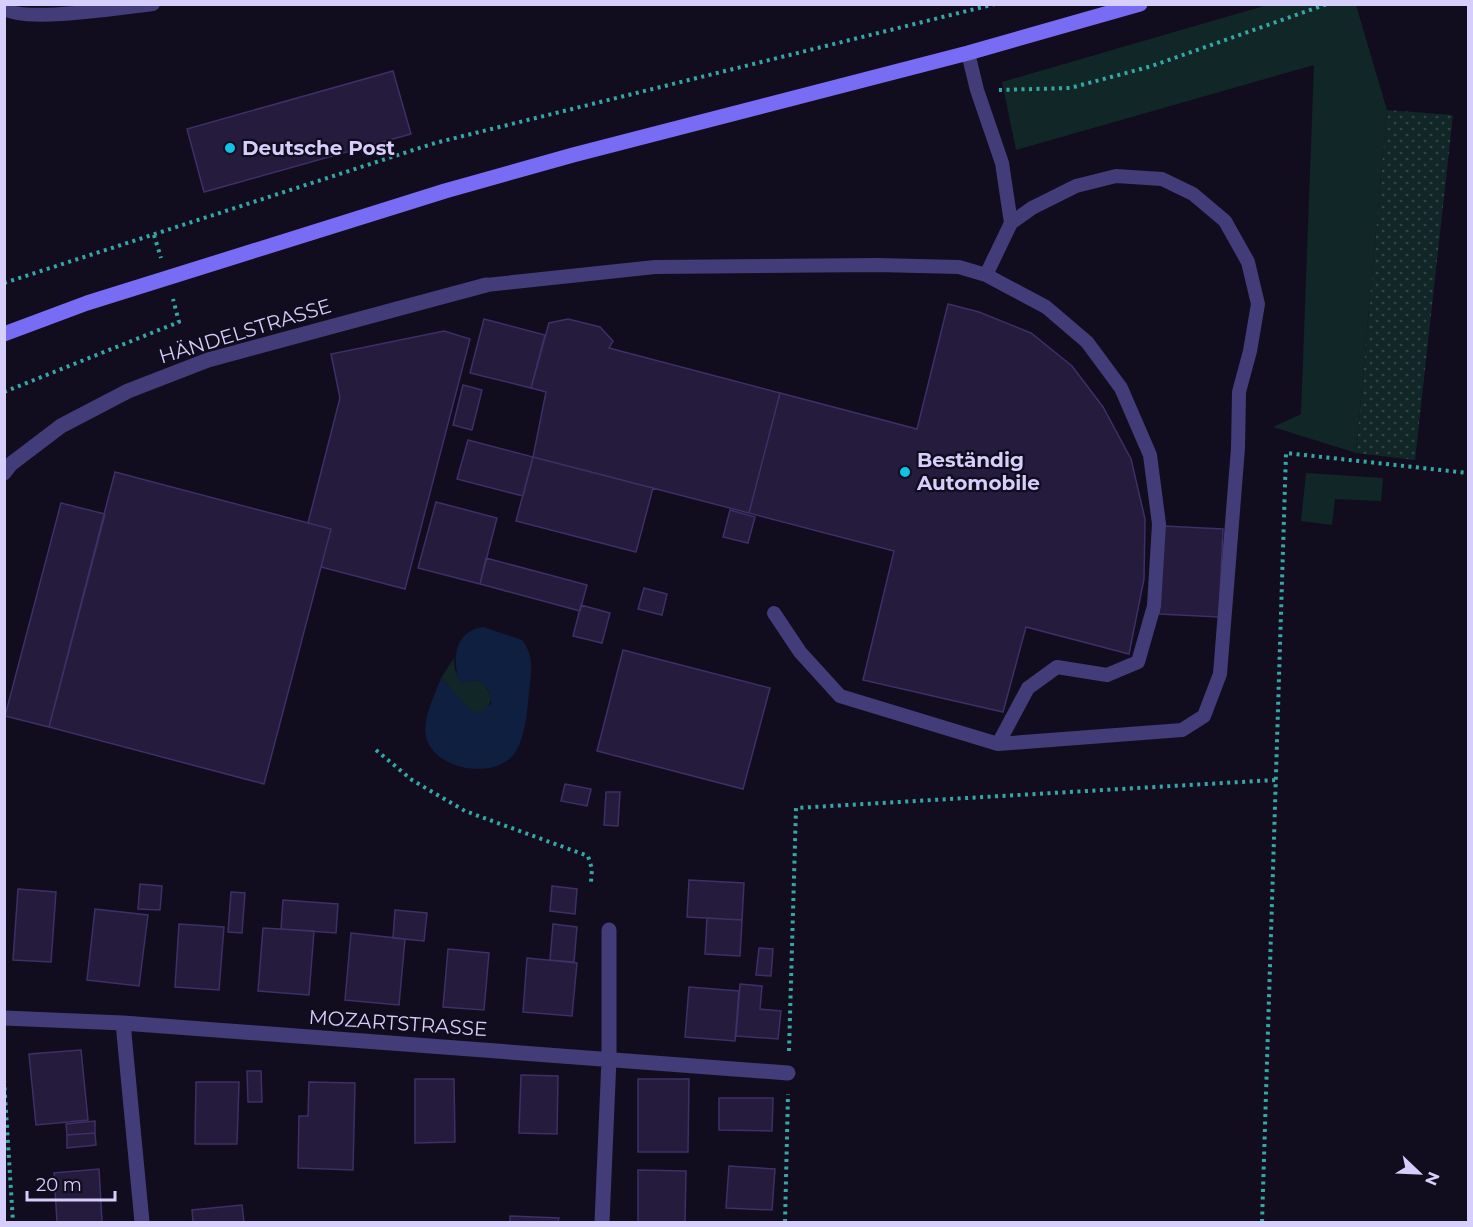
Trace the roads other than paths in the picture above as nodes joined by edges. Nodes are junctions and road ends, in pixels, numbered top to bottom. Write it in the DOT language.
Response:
graph roads {
  1 [pos="153,4"];
  2 [pos="1140,4"];
  3 [pos="4,8"];
  4 [pos="969,54"];
  5 [pos="1011,223"];
  6 [pos="986,275"];
  7 [pos="486,285"];
  8 [pos="4,334"];
  9 [pos="4,473"];
  10 [pos="774,613"];
  11 [pos="998,744"];
  12 [pos="609,930"];
  13 [pos="4,1018"];
  14 [pos="123,1023"];
  15 [pos="609,1059"];
  16 [pos="788,1073"];
  17 [pos="142,1222"];
  18 [pos="602,1222"];
  1 -- 3 [label="lane"];
  2 -- 4 [label="street"];
  4 -- 5 [label="lane"];
  4 -- 8 [label="street"];
  5 -- 6 [label="lane"];
  5 -- 11 [label="lane"];
  6 -- 7 [label="lane"];
  6 -- 11 [label="lane"];
  7 -- 9 [label="street, HÄNDELSTRASSE"];
  10 -- 11 [label="lane"];
  12 -- 15 [label="street"];
  13 -- 14 [label="street, MOZARTSTRASSE"];
  14 -- 15 [label="street, MOZARTSTRASSE"];
  14 -- 17 [label="street"];
  15 -- 16 [label="street, MOZARTSTRASSE"];
  15 -- 18 [label="street"];
}
